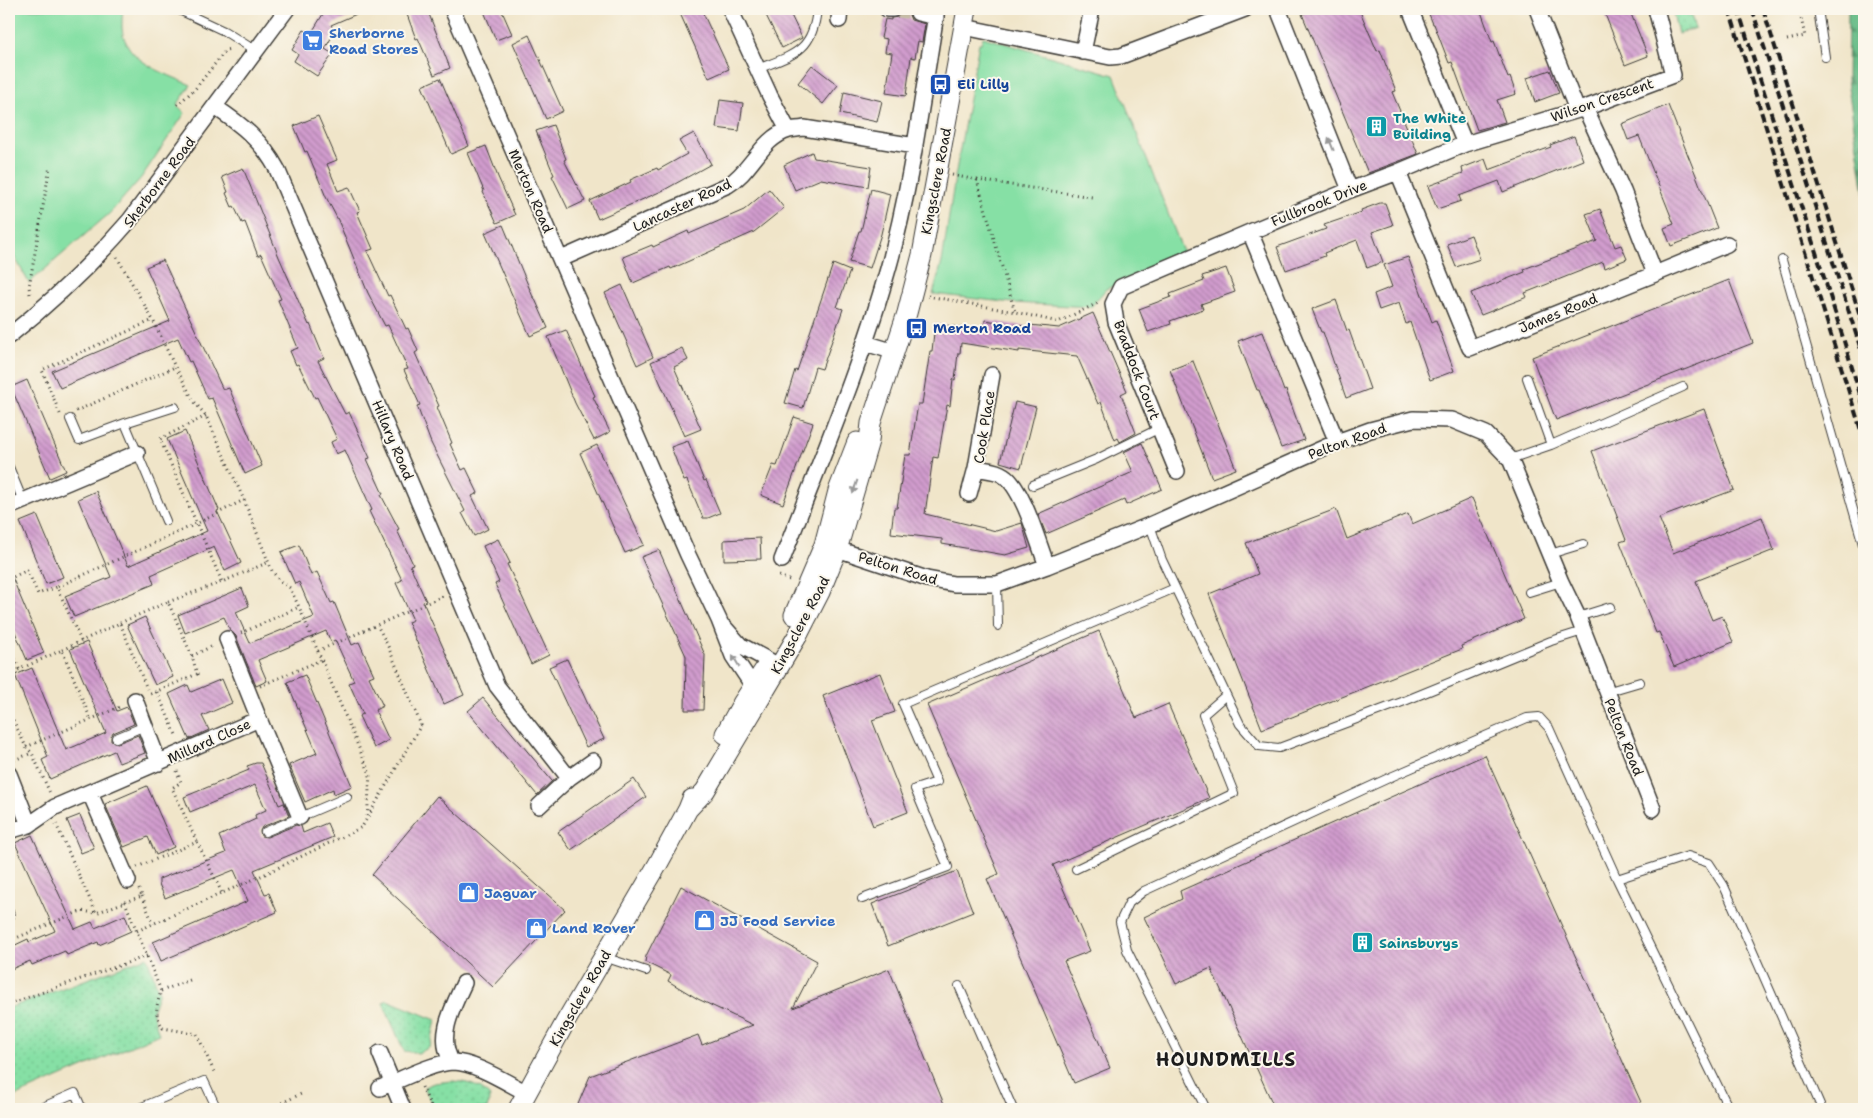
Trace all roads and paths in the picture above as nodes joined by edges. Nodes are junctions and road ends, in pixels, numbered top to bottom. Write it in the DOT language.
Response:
graph roads {
  1 [pos="177,9"];
  2 [pos="287,9"];
  3 [pos="452,9"];
  4 [pos="730,9"];
  5 [pos="817,9"];
  6 [pos="1092,9"];
  7 [pos="1245,9"];
  8 [pos="1278,9"];
  9 [pos="1410,9"];
  10 [pos="1537,9"];
  11 [pos="1656,9"];
  12 [pos="1799,9"];
  13 [pos="1818,9"];
  14 [pos="918,13"];
  15 [pos="936,13"];
  16 [pos="965,18"];
  17 [pos="1787,40"];
  18 [pos="251,47"];
  19 [pos="1083,52"];
  20 [pos="1825,57"];
  21 [pos="757,69"];
  22 [pos="177,105"];
  23 [pos="216,107"];
  24 [pos="1581,109"];
  25 [pos="788,130"];
  26 [pos="1465,144"];
  27 [pos="915,146"];
  28 [pos="50,166"];
  29 [pos="1398,172"];
  30 [pos="950,174"];
  31 [pos="977,180"];
  32 [pos="1350,190"];
  33 [pos="1092,197"];
  34 [pos="1250,232"];
  35 [pos="1727,244"];
  36 [pos="117,257"];
  37 [pos="561,259"];
  38 [pos="1782,260"];
  39 [pos="1655,274"];
  40 [pos="1119,291"];
  41 [pos="30,294"];
  42 [pos="925,296"];
  43 [pos="1015,312"];
  44 [pos="153,320"];
  45 [pos="9,336"];
  46 [pos="865,343"];
  47 [pos="895,352"];
  48 [pos="174,367"];
  49 [pos="992,376"];
  50 [pos="1527,378"];
  51 [pos="1683,387"];
  52 [pos="175,407"];
  53 [pos="70,416"];
  54 [pos="206,416"];
  55 [pos="62,417"];
  56 [pos="125,422"];
  57 [pos="1160,428"];
  58 [pos="1337,442"];
  59 [pos="1552,445"];
  60 [pos="137,453"];
  61 [pos="1510,459"];
  62 [pos="9,467"];
  63 [pos="976,468"];
  64 [pos="1177,471"];
  65 [pos="1033,485"];
  66 [pos="969,494"];
  67 [pos="244,500"];
  68 [pos="16,504"];
  69 [pos="166,521"];
  70 [pos="196,524"];
  71 [pos="1150,525"];
  72 [pos="1583,544"];
  73 [pos="831,547"];
  74 [pos="1864,548"];
  75 [pos="1550,554"];
  76 [pos="782,560"];
  77 [pos="269,562"];
  78 [pos="1047,566"];
  79 [pos="9,578"];
  80 [pos="222,582"];
  81 [pos="1561,582"];
  82 [pos="997,584"];
  83 [pos="56,587"];
  84 [pos="1175,588"];
  85 [pos="458,590"];
  86 [pos="1529,592"];
  87 [pos="168,602"];
  88 [pos="299,607"];
  89 [pos="1610,607"];
  90 [pos="719,620"];
  91 [pos="120,623"];
  92 [pos="1581,624"];
  93 [pos="998,626"];
  94 [pos="228,639"];
  95 [pos="81,641"];
  96 [pos="9,645"];
  97 [pos="62,650"];
  98 [pos="318,651"];
  99 [pos="192,656"];
  100 [pos="321,660"];
  101 [pos="774,664"];
  102 [pos="18,669"];
  103 [pos="9,674"];
  104 [pos="1640,682"];
  105 [pos="758,690"];
  106 [pos="248,691"];
  107 [pos="158,692"];
  108 [pos="1606,692"];
  109 [pos="1226,695"];
  110 [pos="142,697"];
  111 [pos="9,711"];
  112 [pos="259,719"];
  113 [pos="91,720"];
  114 [pos="146,726"];
  115 [pos="116,738"];
  116 [pos="26,747"];
  117 [pos="32,753"];
  118 [pos="165,760"];
  119 [pos="593,761"];
  120 [pos="9,773"];
  121 [pos="569,778"];
  122 [pos="90,794"];
  123 [pos="347,797"];
  124 [pos="539,806"];
  125 [pos="55,807"];
  126 [pos="1653,808"];
  127 [pos="300,817"];
  128 [pos="367,820"];
  129 [pos="29,825"];
  130 [pos="9,831"];
  131 [pos="265,832"];
  132 [pos="197,842"];
  133 [pos="1076,869"];
  134 [pos="1617,878"];
  135 [pos="131,879"];
  136 [pos="222,893"];
  137 [pos="142,896"];
  138 [pos="862,899"];
  139 [pos="125,902"];
  140 [pos="96,913"];
  141 [pos="153,924"];
  142 [pos="9,941"];
  143 [pos="147,956"];
  144 [pos="604,957"];
  145 [pos="646,971"];
  146 [pos="190,980"];
  147 [pos="464,983"];
  148 [pos="959,986"];
  149 [pos="161,991"];
  150 [pos="9,1004"];
  151 [pos="380,1053"];
  152 [pos="452,1062"];
  153 [pos="215,1076"];
  154 [pos="386,1086"];
  155 [pos="422,1087"];
  156 [pos="302,1094"];
  157 [pos="522,1101"];
  158 [pos="281,1103"];
  159 [pos="39,1109"];
  160 [pos="82,1109"];
  161 [pos="136,1109"];
  162 [pos="216,1109"];
  163 [pos="268,1109"];
  164 [pos="284,1109"];
  165 [pos="403,1109"];
  166 [pos="432,1109"];
  167 [pos="1013,1109"];
  168 [pos="1206,1109"];
  169 [pos="1729,1109"];
  170 [pos="1822,1109"];
  1 -- 18 [label="lane"];
  2 -- 18 [label="street, Sherborne Road"];
  3 -- 37 [label="street, Merton Road"];
  4 -- 21 [label="street"];
  5 -- 21 [label="lane"];
  6 -- 19 [label="street"];
  7 -- 19 [label="street"];
  32 -- 8 [label="street, one-way"];
  9 -- 26 [label="street"];
  10 -- 24 [label="street"];
  11 -- 24 [label="street, Wilson Crescent"];
  12 -- 17 [label="path"];
  13 -- 20 [label="lane"];
  14 -- 15 [label="street"];
  15 -- 27 [label="street, Kingsclere Road"];
  16 -- 19 [label="street"];
  16 -- 47 [label="street, Kingsclere Road"];
  18 -- 22 [label="path"];
  18 -- 23 [label="street, Sherborne Road"];
  21 -- 25 [label="street"];
  23 -- 45 [label="street, Sherborne Road"];
  23 -- 85 [label="street, Hillary Road"];
  24 -- 26 [label="street, Wilson Crescent"];
  24 -- 39 [label="street"];
  25 -- 27 [label="street"];
  25 -- 37 [label="street, Lancaster Road"];
  26 -- 29 [label="street, Fullbrook Drive"];
  27 -- 46 [label="street, Kingsclere Road"];
  28 -- 41 [label="path"];
  29 -- 32 [label="street, Fullbrook Drive"];
  29 -- 39 [label="street, James Road"];
  30 -- 31 [label="path"];
  31 -- 33 [label="path"];
  31 -- 43 [label="path"];
  32 -- 34 [label="street, Fullbrook Drive"];
  34 -- 40 [label="street"];
  34 -- 58 [label="street"];
  35 -- 39 [label="street"];
  36 -- 44 [label="path"];
  37 -- 90 [label="street, Merton Road"];
  38 -- 74 [label="lane"];
  40 -- 43 [label="path"];
  40 -- 57 [label="street, Braddock Court"];
  42 -- 43 [label="path"];
  44 -- 48 [label="path"];
  44 -- 55 [label="path"];
  46 -- 47 [label="street"];
  46 -- 76 [label="street, Kingsclere Road"];
  47 -- 73 [label="street, Kingsclere Road"];
  48 -- 53 [label="path"];
  48 -- 54 [label="path"];
  49 -- 63 [label="street, Cook Place"];
  50 -- 59 [label="lane"];
  51 -- 59 [label="lane"];
  52 -- 56 [label="lane"];
  53 -- 56 [label="lane"];
  54 -- 67 [label="path"];
  54 -- 70 [label="path"];
  56 -- 60 [label="lane"];
  57 -- 64 [label="street, Braddock Court"];
  57 -- 65 [label="lane"];
  58 -- 61 [label="street, Pelton Road"];
  58 -- 71 [label="street, Pelton Road"];
  59 -- 61 [label="lane"];
  60 -- 68 [label="street"];
  60 -- 69 [label="lane"];
  61 -- 75 [label="street, Pelton Road"];
  62 -- 68 [label="lane"];
  63 -- 66 [label="street"];
  63 -- 78 [label="street, Cook Place"];
  67 -- 70 [label="path"];
  67 -- 77 [label="path"];
  70 -- 80 [label="path"];
  70 -- 83 [label="path"];
  71 -- 78 [label="street, Pelton Road"];
  71 -- 84 [label="lane"];
  72 -- 75 [label="lane"];
  73 -- 82 [label="street, Pelton Road"];
  73 -- 101 [label="street, Kingsclere Road"];
  75 -- 81 [label="street, Pelton Road"];
  77 -- 80 [label="path"];
  77 -- 88 [label="path"];
  78 -- 82 [label="street, Pelton Road"];
  79 -- 83 [label="path"];
  80 -- 87 [label="path"];
  81 -- 86 [label="lane"];
  81 -- 92 [label="street, Pelton Road"];
  82 -- 93 [label="lane"];
  83 -- 95 [label="path"];
  84 -- 109 [label="lane"];
  84 -- 138 [label="lane"];
  85 -- 98 [label="path"];
  85 -- 121 [label="street, Hillary Road"];
  87 -- 91 [label="path"];
  87 -- 99 [label="path"];
  88 -- 94 [label="path"];
  88 -- 98 [label="path"];
  89 -- 92 [label="lane"];
  90 -- 101 [label="street, Merton Road"];
  105 -- 90 [label="street, Merton Road, one-way"];
  91 -- 95 [label="path"];
  91 -- 110 [label="path"];
  92 -- 108 [label="street, Pelton Road"];
  92 -- 109 [label="lane"];
  94 -- 99 [label="path"];
  94 -- 106 [label="street, Millard Close"];
  95 -- 97 [label="path"];
  96 -- 102 [label="path"];
  97 -- 102 [label="path"];
  97 -- 113 [label="path"];
  98 -- 100 [label="path"];
  99 -- 107 [label="path"];
  100 -- 106 [label="path"];
  100 -- 128 [label="path"];
  101 -- 105 [label="street, Kingsclere Road"];
  102 -- 103 [label="path"];
  104 -- 108 [label="lane"];
  105 -- 144 [label="street, Kingsclere Road"];
  106 -- 112 [label="street, Millard Close"];
  107 -- 110 [label="path"];
  107 -- 118 [label="path"];
  108 -- 126 [label="street, Pelton Road"];
  109 -- 133 [label="lane"];
  110 -- 113 [label="path"];
  110 -- 114 [label="street, Millard Close"];
  111 -- 116 [label="path"];
  112 -- 118 [label="street, Millard Close"];
  112 -- 127 [label="street, Millard Close"];
  113 -- 116 [label="path"];
  114 -- 115 [label="lane"];
  114 -- 118 [label="street, Millard Close"];
  116 -- 117 [label="path"];
  117 -- 120 [label="path"];
  117 -- 125 [label="path"];
  118 -- 122 [label="street, Millard Close"];
  118 -- 132 [label="path"];
  119 -- 121 [label="street"];
  120 -- 129 [label="street"];
  121 -- 124 [label="street"];
  122 -- 125 [label="street, Millard Close"];
  122 -- 135 [label="street"];
  123 -- 127 [label="lane"];
  125 -- 129 [label="street, Millard Close"];
  125 -- 140 [label="path"];
  127 -- 131 [label="lane"];
  129 -- 130 [label="street, Millard Close"];
  132 -- 135 [label="path"];
  132 -- 136 [label="path"];
  134 -- 168 [label="lane"];
  134 -- 169 [label="lane"];
  134 -- 170 [label="lane"];
  135 -- 137 [label="path"];
  137 -- 139 [label="path"];
  137 -- 141 [label="path"];
  139 -- 140 [label="path"];
  139 -- 143 [label="path"];
  140 -- 142 [label="path"];
  143 -- 149 [label="path"];
  143 -- 150 [label="path"];
  144 -- 145 [label="lane"];
  144 -- 157 [label="street, Kingsclere Road"];
  146 -- 149 [label="path"];
  147 -- 152 [label="street"];
  148 -- 167 [label="lane"];
  149 -- 153 [label="path"];
  151 -- 154 [label="street"];
  152 -- 154 [label="street"];
  152 -- 157 [label="street"];
  154 -- 165 [label="street"];
  155 -- 166 [label="path"];
  156 -- 158 [label="path"];
  158 -- 163 [label="path"];
  158 -- 164 [label="path"];
  159 -- 160 [label="lane"];
  161 -- 162 [label="lane"];
}
